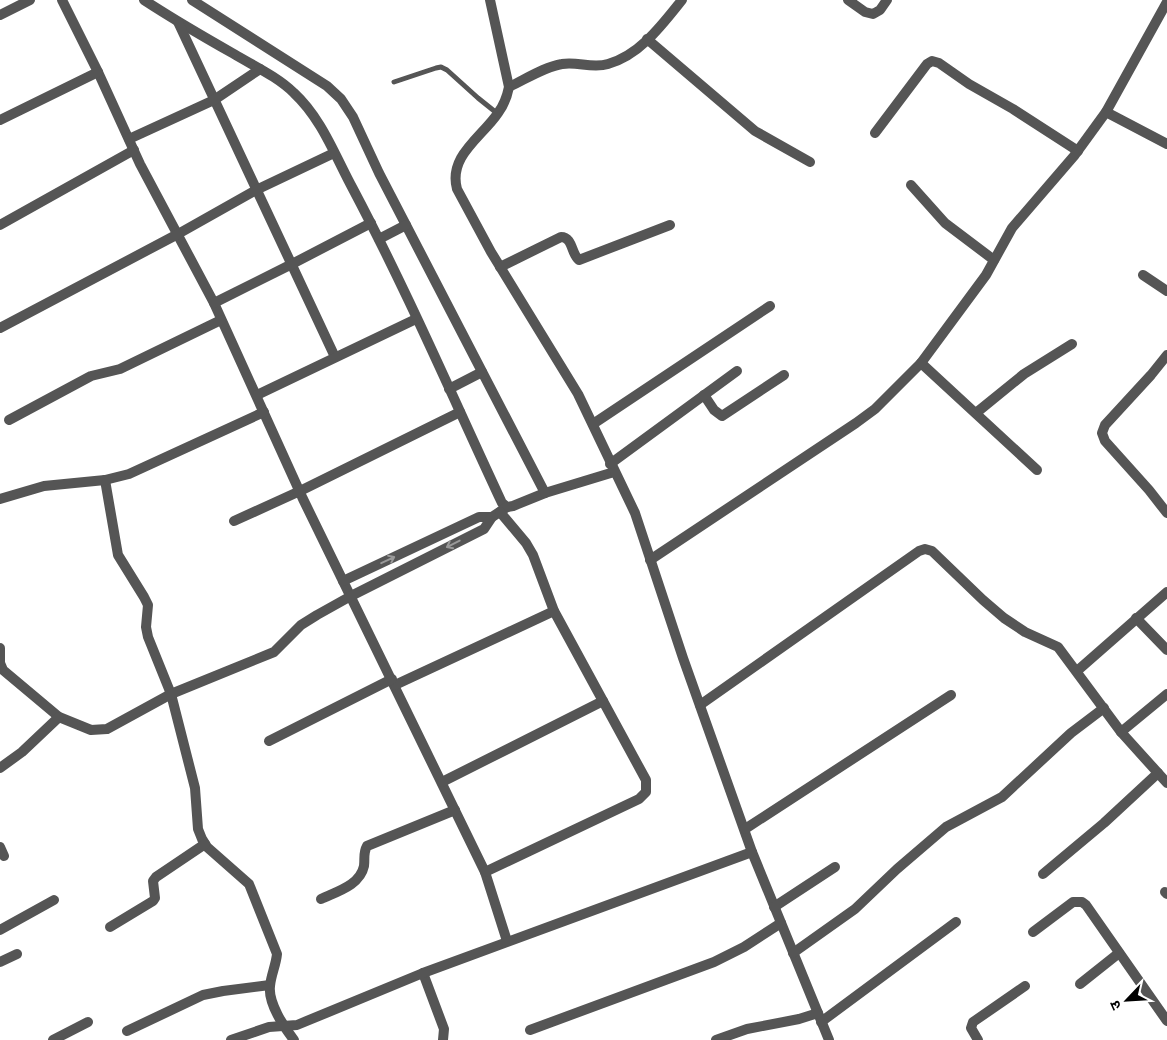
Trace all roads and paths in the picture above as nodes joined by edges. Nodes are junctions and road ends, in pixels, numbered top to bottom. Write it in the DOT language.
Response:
graph roads {
  1 [pos="30,0"];
  2 [pos="62,0"];
  3 [pos="144,0"];
  4 [pos="193,0"];
  5 [pos="490,0"];
  6 [pos="682,0"];
  7 [pos="848,0"];
  8 [pos="887,0"];
  9 [pos="1167,2"];
  10 [pos="0,14"];
  11 [pos="178,22"];
  12 [pos="648,39"];
  13 [pos="260,69"];
  14 [pos="98,72"];
  15 [pos="394,82"];
  16 [pos="509,87"];
  17 [pos="214,100"];
  18 [pos="1106,112"];
  19 [pos="498,114"];
  20 [pos="0,120"];
  21 [pos="875,132"];
  22 [pos="129,139"];
  23 [pos="1167,144"];
  24 [pos="134,150"];
  25 [pos="1078,151"];
  26 [pos="334,153"];
  27 [pos="810,162"];
  28 [pos="911,185"];
  29 [pos="256,190"];
  30 [pos="371,223"];
  31 [pos="670,224"];
  32 [pos="0,225"];
  33 [pos="406,225"];
  34 [pos="178,234"];
  35 [pos="387,235"];
  36 [pos="994,260"];
  37 [pos="292,264"];
  38 [pos="500,267"];
  39 [pos="1143,275"];
  40 [pos="1167,291"];
  41 [pos="214,303"];
  42 [pos="770,306"];
  43 [pos="416,319"];
  44 [pos="221,320"];
  45 [pos="0,328"];
  46 [pos="1072,344"];
  47 [pos="1167,355"];
  48 [pos="336,357"];
  49 [pos="921,363"];
  50 [pos="737,371"];
  51 [pos="482,372"];
  52 [pos="784,375"];
  53 [pos="449,389"];
  54 [pos="257,395"];
  55 [pos="704,395"];
  56 [pos="264,412"];
  57 [pos="460,412"];
  58 [pos="976,413"];
  59 [pos="9,420"];
  60 [pos="593,424"];
  61 [pos="612,468"];
  62 [pos="1037,470"];
  63 [pos="105,480"];
  64 [pos="300,491"];
  65 [pos="545,493"];
  66 [pos="0,499"];
  67 [pos="499,512"];
  68 [pos="1167,514"];
  69 [pos="234,521"];
  70 [pos="650,560"];
  71 [pos="343,581"];
  72 [pos="1167,592"];
  73 [pos="351,596"];
  74 [pos="554,611"];
  75 [pos="1136,618"];
  76 [pos="0,648"];
  77 [pos="1167,650"];
  78 [pos="1077,671"];
  79 [pos="393,682"];
  80 [pos="171,694"];
  81 [pos="1167,694"];
  82 [pos="951,695"];
  83 [pos="603,701"];
  84 [pos="700,705"];
  85 [pos="1104,708"];
  86 [pos="58,717"];
  87 [pos="1122,732"];
  88 [pos="269,742"];
  89 [pos="0,768"];
  90 [pos="1158,773"];
  91 [pos="442,782"];
  92 [pos="1167,784"];
  93 [pos="455,810"];
  94 [pos="745,829"];
  95 [pos="205,844"];
  96 [pos="752,852"];
  97 [pos="835,868"];
  98 [pos="485,872"];
  99 [pos="1043,874"];
  100 [pos="321,899"];
  101 [pos="54,900"];
  102 [pos="774,907"];
  103 [pos="956,922"];
  104 [pos="781,923"];
  105 [pos="110,927"];
  106 [pos="0,930"];
  107 [pos="1034,932"];
  108 [pos="507,941"];
  109 [pos="793,953"];
  110 [pos="1119,953"];
  111 [pos="17,954"];
  112 [pos="0,962"];
  113 [pos="423,973"];
  114 [pos="1080,984"];
  115 [pos="270,985"];
  116 [pos="1025,986"];
  117 [pos="820,1017"];
  118 [pos="1167,1021"];
  119 [pos="88,1022"];
  120 [pos="284,1027"];
  121 [pos="530,1030"];
  122 [pos="127,1032"];
  123 [pos="53,1040"];
  124 [pos="231,1040"];
  125 [pos="294,1040"];
  126 [pos="443,1040"];
  127 [pos="716,1040"];
  128 [pos="828,1040"];
  129 [pos="978,1040"];
  1 -- 10 [label="street"];
  2 -- 14 [label="street"];
  3 -- 11 [label="street"];
  4 -- 33 [label="street"];
  5 -- 16 [label="street"];
  6 -- 12 [label="street"];
  7 -- 8 [label="street"];
  9 -- 18 [label="street"];
  11 -- 13 [label="street"];
  11 -- 17 [label="street"];
  12 -- 16 [label="street"];
  12 -- 27 [label="street"];
  13 -- 17 [label="street"];
  13 -- 26 [label="street"];
  14 -- 20 [label="street"];
  14 -- 22 [label="street"];
  15 -- 19 [label="lane"];
  16 -- 19 [label="street"];
  17 -- 22 [label="street"];
  17 -- 29 [label="street"];
  18 -- 23 [label="street"];
  18 -- 25 [label="street"];
  19 -- 38 [label="street"];
  21 -- 25 [label="street"];
  22 -- 24 [label="street"];
  24 -- 32 [label="street"];
  24 -- 34 [label="street"];
  25 -- 36 [label="street"];
  26 -- 29 [label="street"];
  26 -- 30 [label="street"];
  28 -- 36 [label="street"];
  29 -- 34 [label="street"];
  29 -- 37 [label="street"];
  30 -- 35 [label="street"];
  30 -- 37 [label="street"];
  31 -- 38 [label="street"];
  33 -- 35 [label="street"];
  33 -- 51 [label="street"];
  34 -- 41 [label="street"];
  34 -- 45 [label="street"];
  35 -- 43 [label="street"];
  36 -- 49 [label="street"];
  37 -- 41 [label="street"];
  37 -- 48 [label="street"];
  38 -- 60 [label="street"];
  39 -- 40 [label="street"];
  41 -- 44 [label="street"];
  42 -- 60 [label="street"];
  43 -- 48 [label="street"];
  43 -- 53 [label="street"];
  44 -- 54 [label="street"];
  44 -- 59 [label="street"];
  46 -- 58 [label="street"];
  47 -- 68 [label="street"];
  48 -- 54 [label="street"];
  49 -- 58 [label="street"];
  49 -- 70 [label="street"];
  50 -- 55 [label="street"];
  51 -- 53 [label="street"];
  51 -- 65 [label="street"];
  52 -- 55 [label="street"];
  53 -- 57 [label="street"];
  54 -- 56 [label="street"];
  55 -- 61 [label="street"];
  56 -- 63 [label="street"];
  56 -- 64 [label="street"];
  57 -- 64 [label="street"];
  57 -- 67 [label="street"];
  58 -- 62 [label="street"];
  60 -- 61 [label="street"];
  61 -- 65 [label="street"];
  61 -- 70 [label="street"];
  63 -- 66 [label="street"];
  63 -- 80 [label="street"];
  64 -- 69 [label="street"];
  64 -- 71 [label="street"];
  65 -- 67 [label="street"];
  71 -- 67 [label="street, one-way"];
  67 -- 73 [label="street, one-way"];
  67 -- 74 [label="street"];
  70 -- 84 [label="street"];
  71 -- 73 [label="street"];
  72 -- 75 [label="street"];
  73 -- 79 [label="street"];
  73 -- 80 [label="street"];
  74 -- 79 [label="street"];
  74 -- 83 [label="street"];
  75 -- 77 [label="street"];
  75 -- 78 [label="street"];
  76 -- 86 [label="street"];
  78 -- 84 [label="street"];
  78 -- 85 [label="street"];
  79 -- 88 [label="street"];
  79 -- 91 [label="street"];
  80 -- 86 [label="street"];
  80 -- 95 [label="street"];
  81 -- 87 [label="street"];
  82 -- 94 [label="street"];
  83 -- 91 [label="street"];
  83 -- 98 [label="street"];
  84 -- 94 [label="street"];
  85 -- 87 [label="street"];
  85 -- 109 [label="street"];
  86 -- 89 [label="street"];
  87 -- 90 [label="street"];
  90 -- 92 [label="street"];
  90 -- 99 [label="street"];
  91 -- 93 [label="street"];
  93 -- 98 [label="street"];
  93 -- 100 [label="street"];
  94 -- 96 [label="street"];
  95 -- 105 [label="street"];
  95 -- 115 [label="street"];
  96 -- 102 [label="street"];
  96 -- 108 [label="street"];
  97 -- 102 [label="street"];
  98 -- 108 [label="street"];
  101 -- 106 [label="street"];
  102 -- 104 [label="street"];
  103 -- 117 [label="street"];
  104 -- 109 [label="street"];
  104 -- 121 [label="street"];
  107 -- 110 [label="street"];
  108 -- 113 [label="street"];
  109 -- 117 [label="street"];
  110 -- 114 [label="street"];
  110 -- 118 [label="street"];
  111 -- 112 [label="street"];
  113 -- 120 [label="street"];
  113 -- 126 [label="street"];
  115 -- 120 [label="street"];
  115 -- 122 [label="street"];
  116 -- 129 [label="street"];
  117 -- 127 [label="street"];
  117 -- 128 [label="street"];
  119 -- 123 [label="street"];
  120 -- 124 [label="street"];
  120 -- 125 [label="street"];
}
